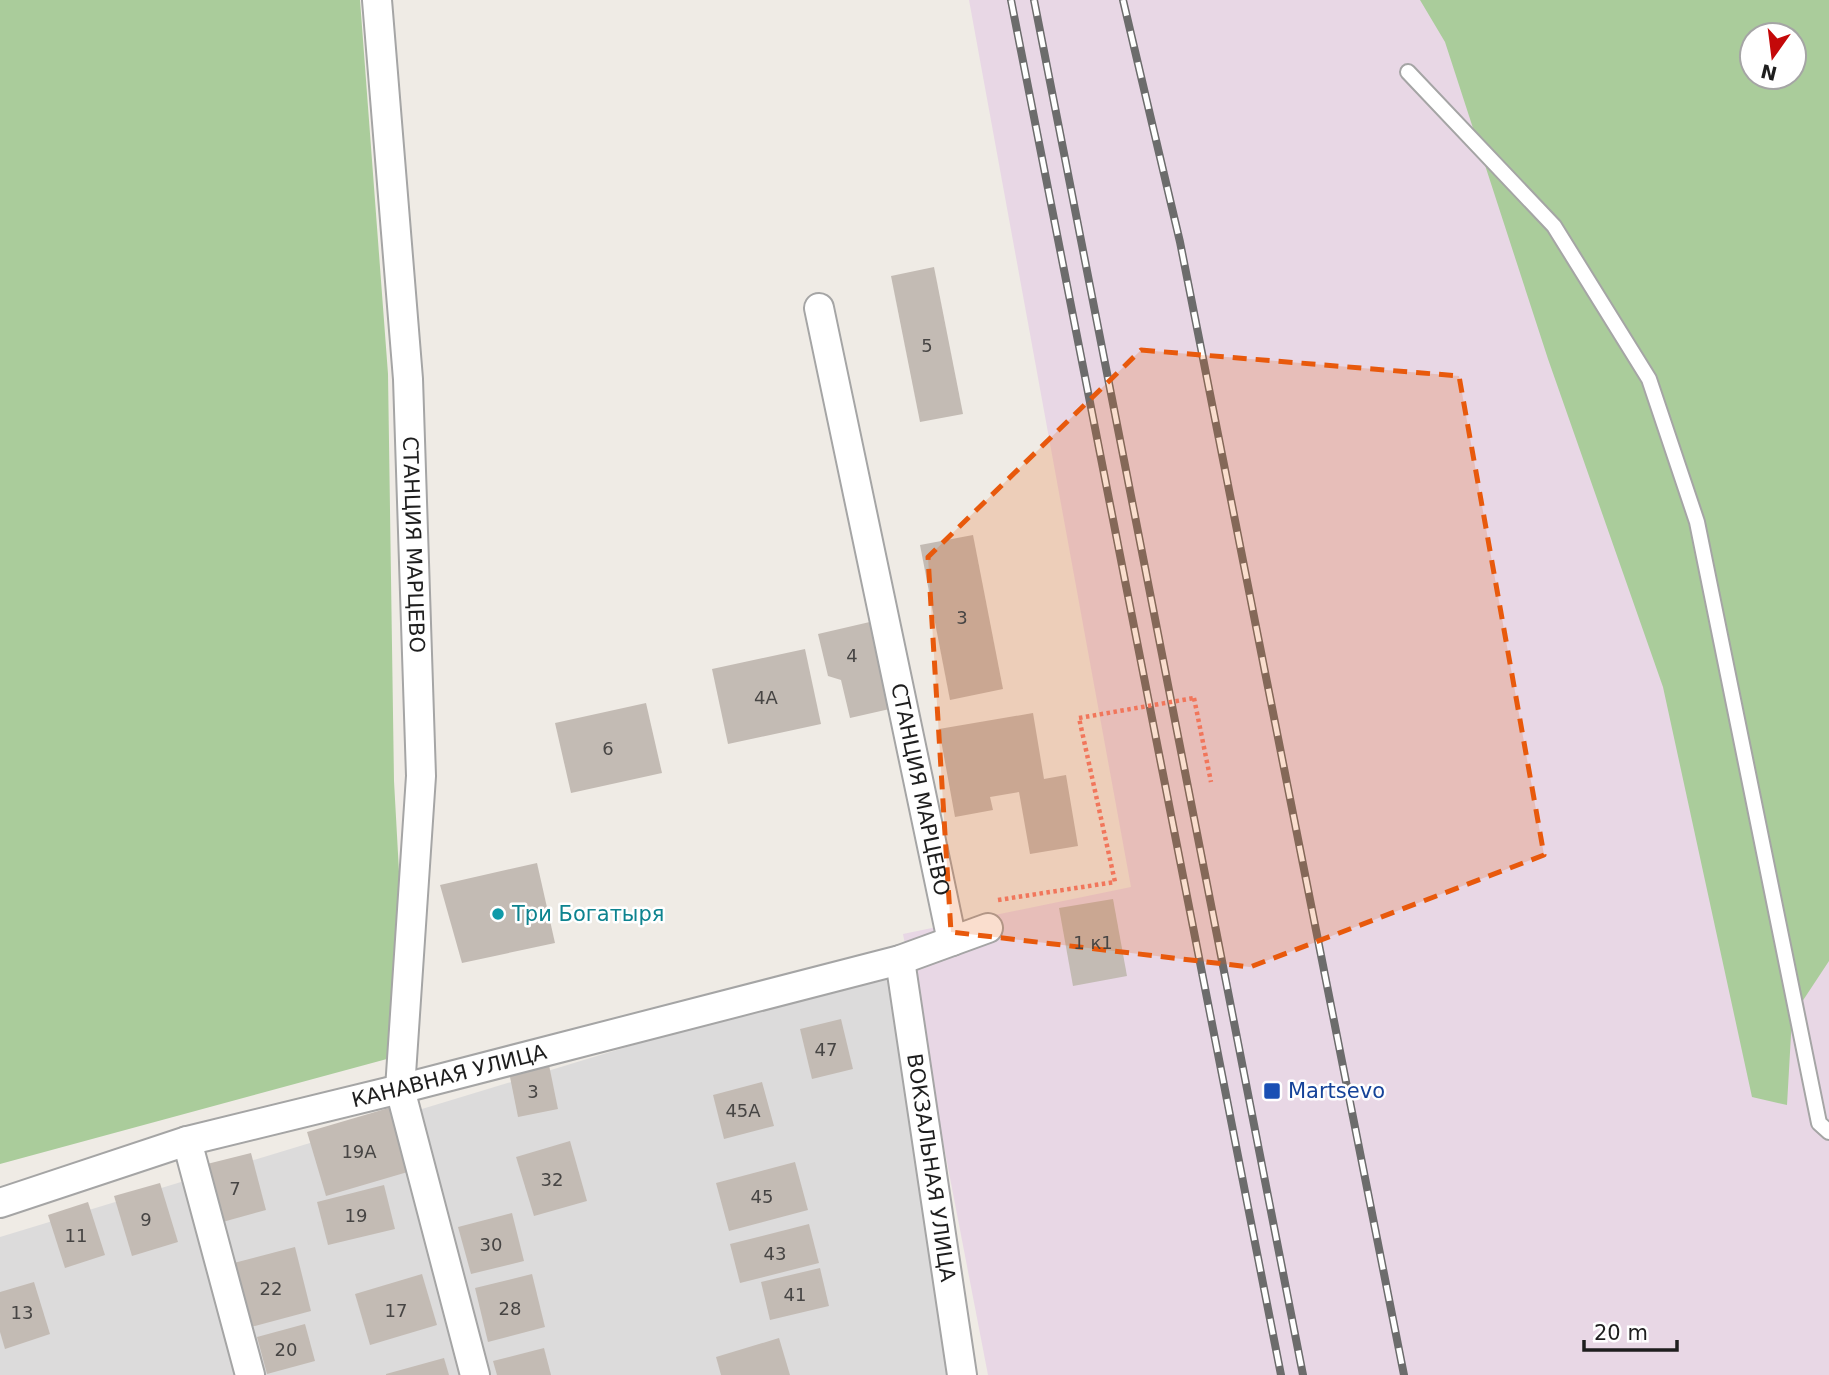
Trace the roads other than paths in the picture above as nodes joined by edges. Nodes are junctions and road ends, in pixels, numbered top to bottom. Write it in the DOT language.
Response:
graph roads {
  1 [pos="377,0"];
  2 [pos="1408,72"];
  3 [pos="820,308"];
  4 [pos="989,928"];
  5 [pos="952,941"];
  6 [pos="900,960"];
  7 [pos="400,1089"];
  8 [pos="1829,1132"];
  9 [pos="187,1141"];
  10 [pos="0,1203"];
  11 [pos="250,1375"];
  12 [pos="475,1375"];
  13 [pos="962,1375"];
  1 -- 7 [label="street, СТАНЦИЯ МАРЦЕВО"];
  2 -- 8 [label="lane"];
  3 -- 5 [label="street, СТАНЦИЯ МАРЦЕВО"];
  4 -- 5 [label="street, КАНАВНАЯ УЛИЦА"];
  5 -- 6 [label="street, КАНАВНАЯ УЛИЦА"];
  6 -- 7 [label="street, КАНАВНАЯ УЛИЦА"];
  6 -- 13 [label="street, ВОКЗАЛЬНАЯ УЛИЦА"];
  7 -- 9 [label="street, КАНАВНАЯ УЛИЦА"];
  7 -- 12 [label="street, СТАНЦИЯ МАРЦЕВО"];
  9 -- 10 [label="street, КАНАВНАЯ УЛИЦА"];
  9 -- 11 [label="street"];
}
